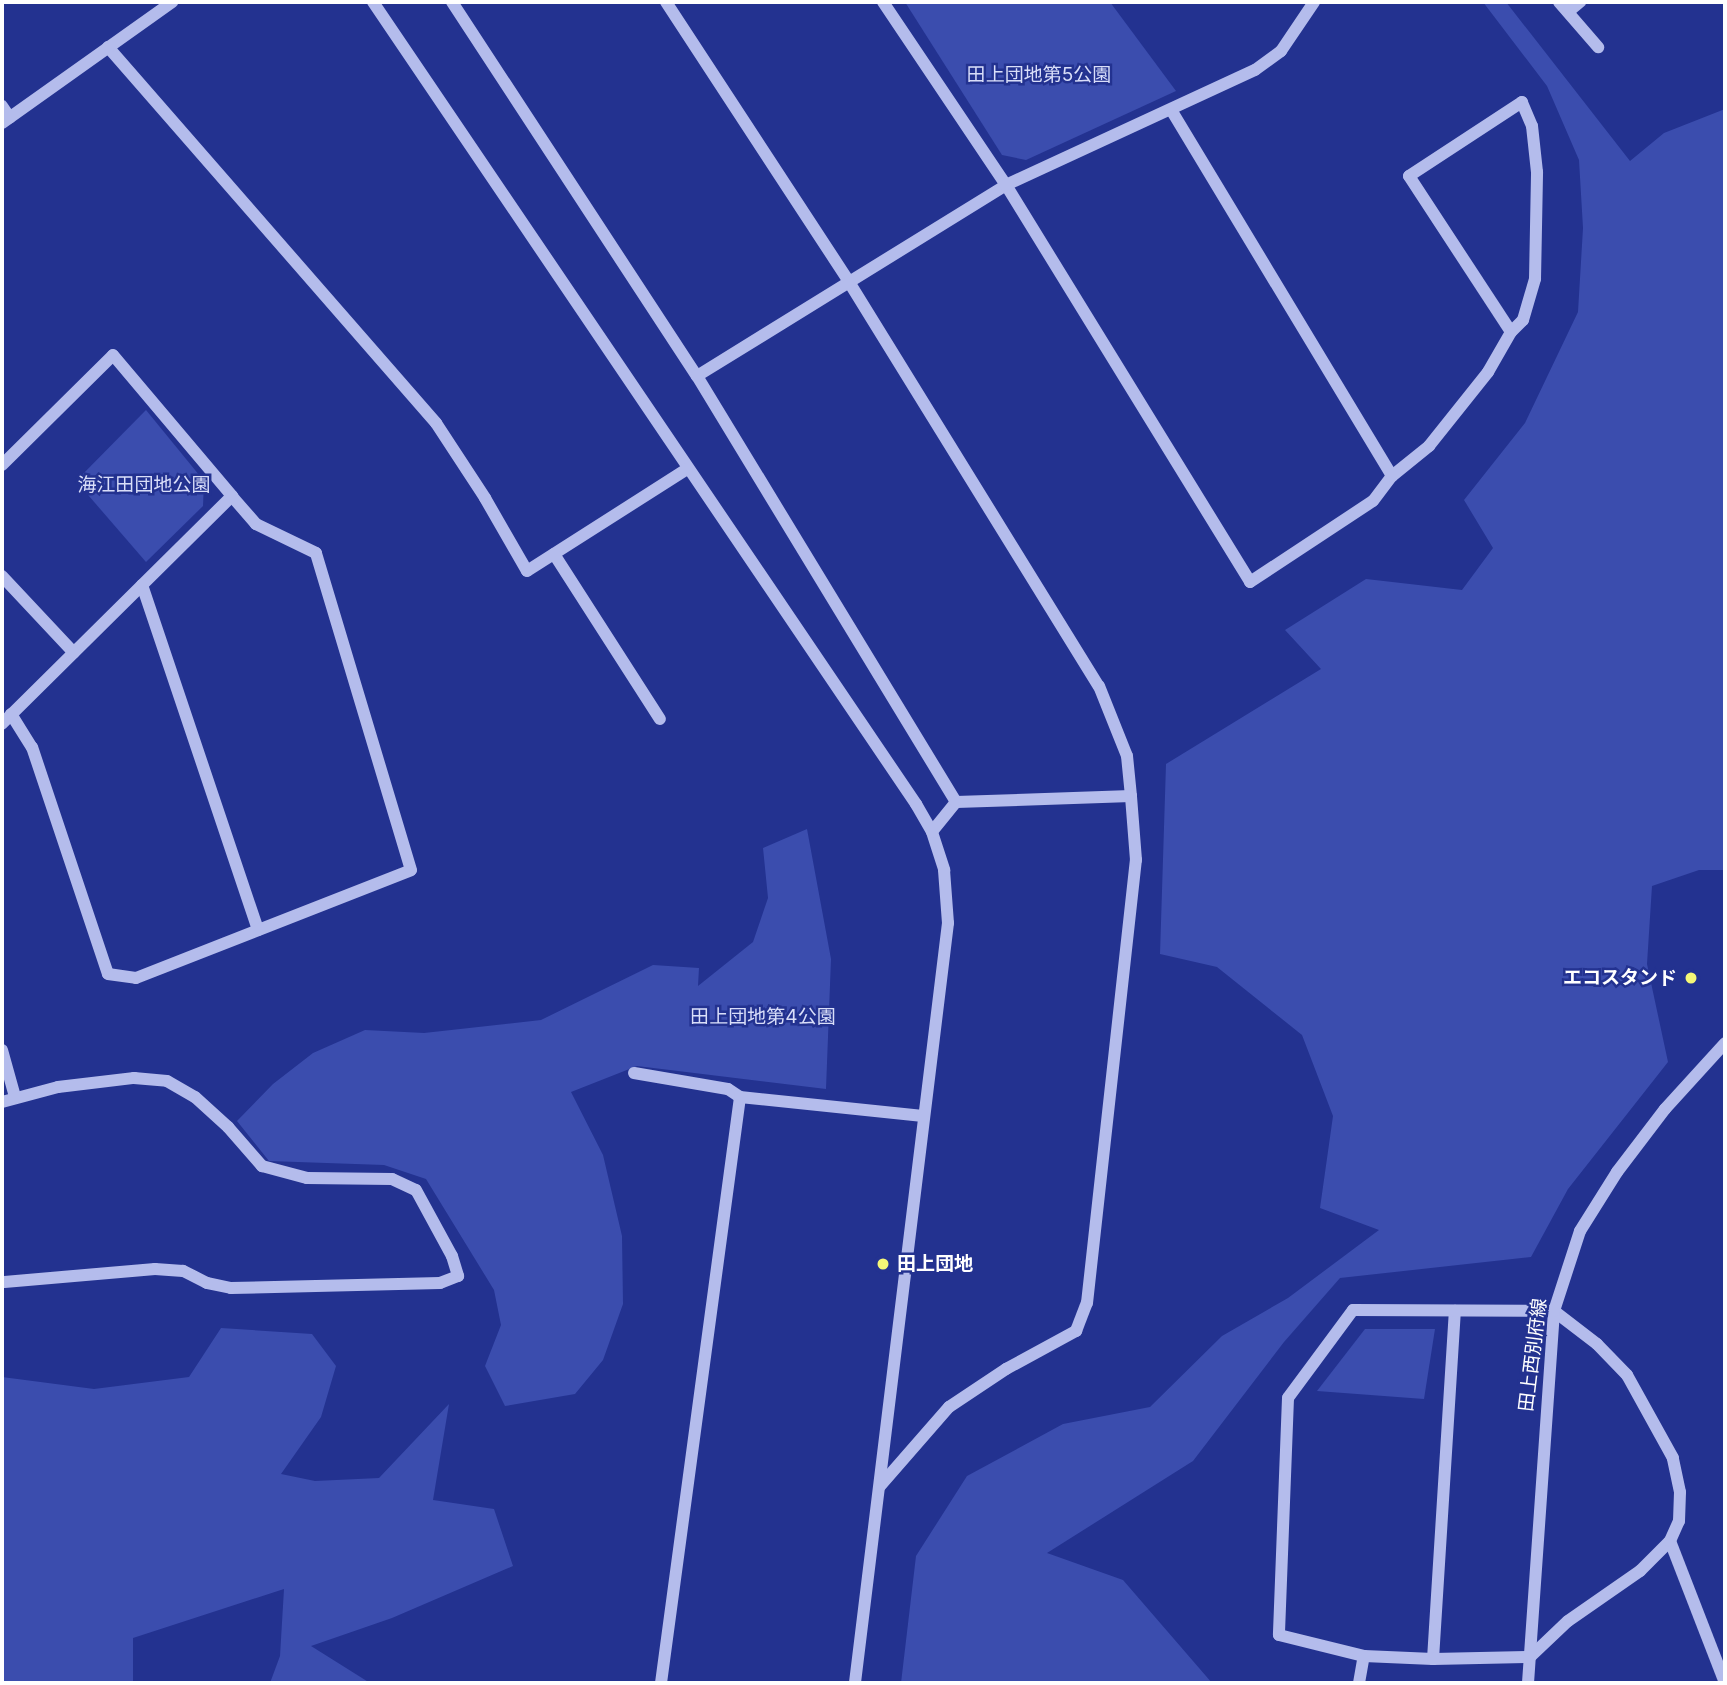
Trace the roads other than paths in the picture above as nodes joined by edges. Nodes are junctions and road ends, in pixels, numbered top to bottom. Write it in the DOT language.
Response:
graph roads {
  1 [pos="172,2"];
  2 [pos="373,2"];
  3 [pos="452,2"];
  4 [pos="666,2"];
  5 [pos="883,2"];
  6 [pos="1314,2"];
  7 [pos="1559,2"];
  8 [pos="1580,2"];
  9 [pos="156,6"];
  10 [pos="1568,12"];
  11 [pos="108,47"];
  12 [pos="1598,47"];
  13 [pos="2,106"];
  14 [pos="1171,109"];
  15 [pos="6,120"];
  16 [pos="1006,185"];
  17 [pos="849,282"];
  18 [pos="1511,332"];
  19 [pos="696,376"];
  20 [pos="2,465"];
  21 [pos="687,469"];
  22 [pos="1392,476"];
  23 [pos="232,496"];
  24 [pos="554,554"];
  25 [pos="2,576"];
  26 [pos="142,585"];
  27 [pos="74,653"];
  28 [pos="7,719"];
  29 [pos="660,719"];
  30 [pos="1131,796"];
  31 [pos="957,802"];
  32 [pos="932,832"];
  33 [pos="258,930"];
  34 [pos="1725,1043"];
  35 [pos="2,1050"];
  36 [pos="635,1073"];
  37 [pos="15,1097"];
  38 [pos="740,1097"];
  39 [pos="2,1102"];
  40 [pos="923,1116"];
  41 [pos="2,1282"];
  42 [pos="1455,1311"];
  43 [pos="1554,1311"];
  44 [pos="880,1486"];
  45 [pos="1670,1541"];
  46 [pos="1364,1656"];
  47 [pos="1530,1657"];
  48 [pos="1433,1660"];
  49 [pos="661,1683"];
  50 [pos="855,1683"];
  51 [pos="1359,1683"];
  52 [pos="1528,1683"];
  53 [pos="1725,1683"];
  1 -- 9 [label="street"];
  2 -- 21 [label="street"];
  3 -- 19 [label="street"];
  4 -- 17 [label="street"];
  5 -- 16 [label="street"];
  6 -- 14 [label="street"];
  7 -- 10 [label="street"];
  8 -- 10 [label="street"];
  9 -- 11 [label="street"];
  10 -- 12 [label="street"];
  11 -- 15 [label="street"];
  11 -- 24 [label="street"];
  13 -- 15 [label="street"];
  14 -- 16 [label="street"];
  14 -- 22 [label="street"];
  16 -- 17 [label="street"];
  16 -- 22 [label="street"];
  17 -- 19 [label="street"];
  17 -- 30 [label="street"];
  18 -- 18 [label="street"];
  18 -- 22 [label="street"];
  19 -- 31 [label="street"];
  20 -- 23 [label="street"];
  21 -- 24 [label="street"];
  21 -- 32 [label="street"];
  23 -- 26 [label="street"];
  23 -- 33 [label="street"];
  24 -- 29 [label="street"];
  25 -- 27 [label="street"];
  26 -- 27 [label="street"];
  26 -- 33 [label="street"];
  27 -- 28 [label="street"];
  28 -- 33 [label="street"];
  30 -- 31 [label="street"];
  30 -- 44 [label="street"];
  31 -- 32 [label="street"];
  32 -- 40 [label="street"];
  34 -- 43 [label="street, 田上西別府線"];
  35 -- 37 [label="street"];
  36 -- 38 [label="street"];
  37 -- 39 [label="street"];
  37 -- 41 [label="street"];
  38 -- 40 [label="street"];
  38 -- 49 [label="street"];
  40 -- 44 [label="street"];
  42 -- 43 [label="street"];
  42 -- 46 [label="street"];
  42 -- 48 [label="street"];
  43 -- 45 [label="street"];
  43 -- 47 [label="street, 田上西別府線"];
  44 -- 50 [label="street"];
  45 -- 47 [label="street"];
  45 -- 53 [label="street"];
  46 -- 48 [label="street"];
  46 -- 51 [label="street"];
  47 -- 48 [label="street"];
  47 -- 52 [label="street, 田上西別府線"];
}
